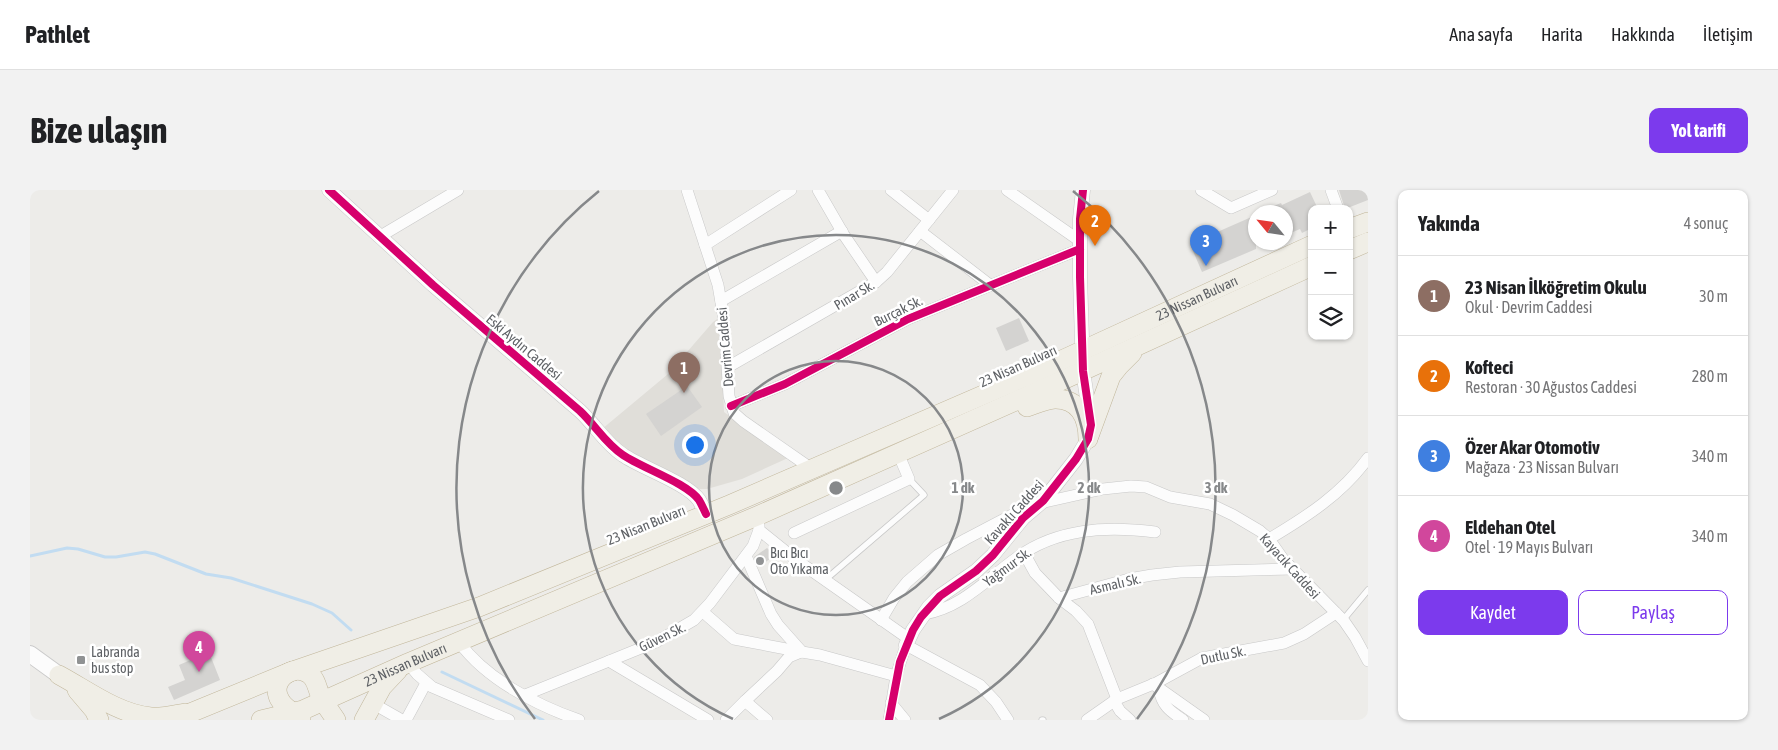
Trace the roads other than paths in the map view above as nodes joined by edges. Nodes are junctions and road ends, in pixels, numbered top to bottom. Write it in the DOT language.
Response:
graph roads {
  1 [pos="328,190"];
  2 [pos="458,190"];
  3 [pos="687,190"];
  4 [pos="791,190"];
  5 [pos="818,190"];
  6 [pos="891,190"];
  7 [pos="953,190"];
  8 [pos="1008,190"];
  9 [pos="1083,190"];
  10 [pos="1201,190"];
  11 [pos="1272,190"];
  12 [pos="1331,190"];
  13 [pos="1337,205"];
  14 [pos="929,220"];
  15 [pos="1368,222"];
  16 [pos="1353,228"];
  17 [pos="842,231"];
  18 [pos="920,231"];
  19 [pos="380,237"];
  20 [pos="1368,242"];
  21 [pos="704,245"];
  22 [pos="1080,245"];
  23 [pos="1308,247"];
  24 [pos="1353,248"];
  25 [pos="1308,268"];
  26 [pos="876,282"];
  27 [pos="990,285"];
  28 [pos="721,301"];
  29 [pos="1143,344"];
  30 [pos="1082,351"];
  31 [pos="728,367"];
  32 [pos="1083,371"];
  33 [pos="731,406"];
  34 [pos="953,429"];
  35 [pos="1088,439"];
  36 [pos="898,453"];
  37 [pos="1368,458"];
  38 [pos="812,469"];
  39 [pos="909,479"];
  40 [pos="1043,501"];
  41 [pos="706,514"];
  42 [pos="758,523"];
  43 [pos="1155,532"];
  44 [pos="794,533"];
  45 [pos="1269,539"];
  46 [pos="1024,553"];
  47 [pos="746,556"];
  48 [pos="1292,569"];
  49 [pos="825,580"];
  50 [pos="1368,590"];
  51 [pos="1059,598"];
  52 [pos="703,612"];
  53 [pos="924,614"];
  54 [pos="1339,617"];
  55 [pos="881,620"];
  56 [pos="459,642"];
  57 [pos="907,642"];
  58 [pos="802,652"];
  59 [pos="33,660"];
  60 [pos="609,661"];
  61 [pos="1368,661"];
  62 [pos="408,663"];
  63 [pos="290,672"];
  64 [pos="59,675"];
  65 [pos="896,676"];
  66 [pos="426,683"];
  67 [pos="1156,687"];
  68 [pos="320,694"];
  69 [pos="524,695"];
  70 [pos="1116,700"];
  71 [pos="745,701"];
  72 [pos="891,703"];
  73 [pos="196,710"];
  74 [pos="296,712"];
  75 [pos="368,712"];
  76 [pos="99,720"];
  77 [pos="114,720"];
  78 [pos="173,720"];
  79 [pos="261,720"];
  80 [pos="336,720"];
  81 [pos="402,720"];
  82 [pos="406,720"];
  83 [pos="509,720"];
  84 [pos="579,720"];
  85 [pos="708,720"];
  86 [pos="726,720"];
  87 [pos="767,720"];
  88 [pos="889,720"];
  89 [pos="905,720"];
  90 [pos="1008,720"];
  91 [pos="1087,720"];
  92 [pos="1130,720"];
  93 [pos="1183,720"];
  94 [pos="1204,720"];
  1 -- 19 [label="street, Eski Aydın Caddesi"];
  2 -- 19 [label="street"];
  3 -- 21 [label="street, Devrim Caddesi"];
  4 -- 21 [label="street"];
  5 -- 17 [label="street"];
  6 -- 14 [label="street"];
  7 -- 14 [label="street, Pınar Sk."];
  8 -- 22 [label="street"];
  9 -- 22 [label="street, Kavaklı Caddesi"];
  10 -- 11 [label="street"];
  12 -- 13 [label="street"];
  14 -- 18 [label="street, Pınar Sk."];
  15 -- 16 [label="highway"];
  17 -- 26 [label="street"];
  17 -- 28 [label="street"];
  18 -- 26 [label="street, Pınar Sk."];
  18 -- 27 [label="street"];
  19 -- 41 [label="street, Eski Aydın Caddesi"];
  20 -- 24 [label="highway"];
  21 -- 28 [label="street, Devrim Caddesi"];
  22 -- 27 [label="street, Burçak Sk."];
  22 -- 30 [label="street, Kavaklı Caddesi"];
  23 -- 30 [label="highway, 23 Nissan Bulvarı"];
  25 -- 29 [label="highway, 23 Nissan Bulvarı"];
  26 -- 31 [label="street, Pınar Sk."];
  27 -- 33 [label="street, Burçak Sk."];
  28 -- 31 [label="street, Devrim Caddesi"];
  29 -- 32 [label="highway, 23 Nissan Bulvarı"];
  29 -- 35 [label="highway"];
  30 -- 32 [label="street, Kavaklı Caddesi"];
  30 -- 38 [label="highway, 23 Nisan Bulvarı"];
  31 -- 33 [label="street, Devrim Caddesi"];
  32 -- 34 [label="highway"];
  32 -- 35 [label="street, Kavaklı Caddesi"];
  33 -- 38 [label="street, Devrim Caddesi"];
  34 -- 35 [label="highway"];
  34 -- 36 [label="highway"];
  35 -- 40 [label="street, Kavaklı Caddesi"];
  36 -- 39 [label="street"];
  36 -- 42 [label="highway"];
  37 -- 45 [label="street"];
  38 -- 41 [label="highway, 23 Nisan Bulvarı"];
  39 -- 44 [label="street"];
  39 -- 49 [label="lane"];
  40 -- 45 [label="street, Kayacık Caddesi"];
  40 -- 53 [label="street, Kavaklı Caddesi"];
  40 -- 55 [label="street, Kayacık Caddesi"];
  41 -- 63 [label="highway, 23 Nisan Bulvarı"];
  42 -- 47 [label="street, Güven Sk."];
  42 -- 49 [label="street"];
  42 -- 56 [label="highway, 23 Nissan Bulvarı"];
  43 -- 46 [label="street, Yağmur Sk."];
  45 -- 48 [label="street, Kayacık Caddesi"];
  46 -- 51 [label="street"];
  46 -- 53 [label="street, Yağmur Sk."];
  47 -- 52 [label="street, Güven Sk."];
  47 -- 58 [label="street"];
  48 -- 51 [label="street, Asmalı Sk."];
  48 -- 54 [label="street, Kayacık Caddesi"];
  49 -- 55 [label="street"];
  50 -- 54 [label="lane"];
  51 -- 70 [label="street, Asmalı Sk."];
  52 -- 58 [label="street"];
  52 -- 60 [label="street, Güven Sk."];
  53 -- 57 [label="street, Kavaklı Caddesi"];
  54 -- 61 [label="street, Kayacık Caddesi"];
  54 -- 67 [label="street, Dutlu Sk."];
  55 -- 57 [label="street"];
  56 -- 62 [label="highway, 23 Nissan Bulvarı"];
  56 -- 69 [label="street"];
  57 -- 65 [label="street"];
  57 -- 90 [label="street"];
  58 -- 65 [label="street"];
  58 -- 71 [label="street"];
  59 -- 64 [label="main road"];
  60 -- 69 [label="street, Güven Sk."];
  60 -- 85 [label="street"];
  62 -- 66 [label="street"];
  62 -- 68 [label="highway, 23 Nissan Bulvarı"];
  62 -- 75 [label="highway"];
  63 -- 68 [label="highway"];
  63 -- 73 [label="highway, 23 Nisan Bulvarı"];
  63 -- 74 [label="highway"];
  64 -- 73 [label="highway"];
  64 -- 76 [label="highway"];
  64 -- 77 [label="highway"];
  65 -- 72 [label="street"];
  66 -- 82 [label="street"];
  66 -- 83 [label="street"];
  67 -- 70 [label="street, Dutlu Sk."];
  67 -- 93 [label="street"];
  67 -- 94 [label="street"];
  68 -- 74 [label="highway"];
  68 -- 80 [label="highway"];
  69 -- 84 [label="street"];
  70 -- 91 [label="street, Dutlu Sk."];
  70 -- 92 [label="street, Asmalı Sk."];
  71 -- 86 [label="street"];
  71 -- 87 [label="street"];
  72 -- 88 [label="street"];
  72 -- 89 [label="street"];
  73 -- 78 [label="highway"];
  74 -- 79 [label="highway"];
  75 -- 81 [label="street"];
}
